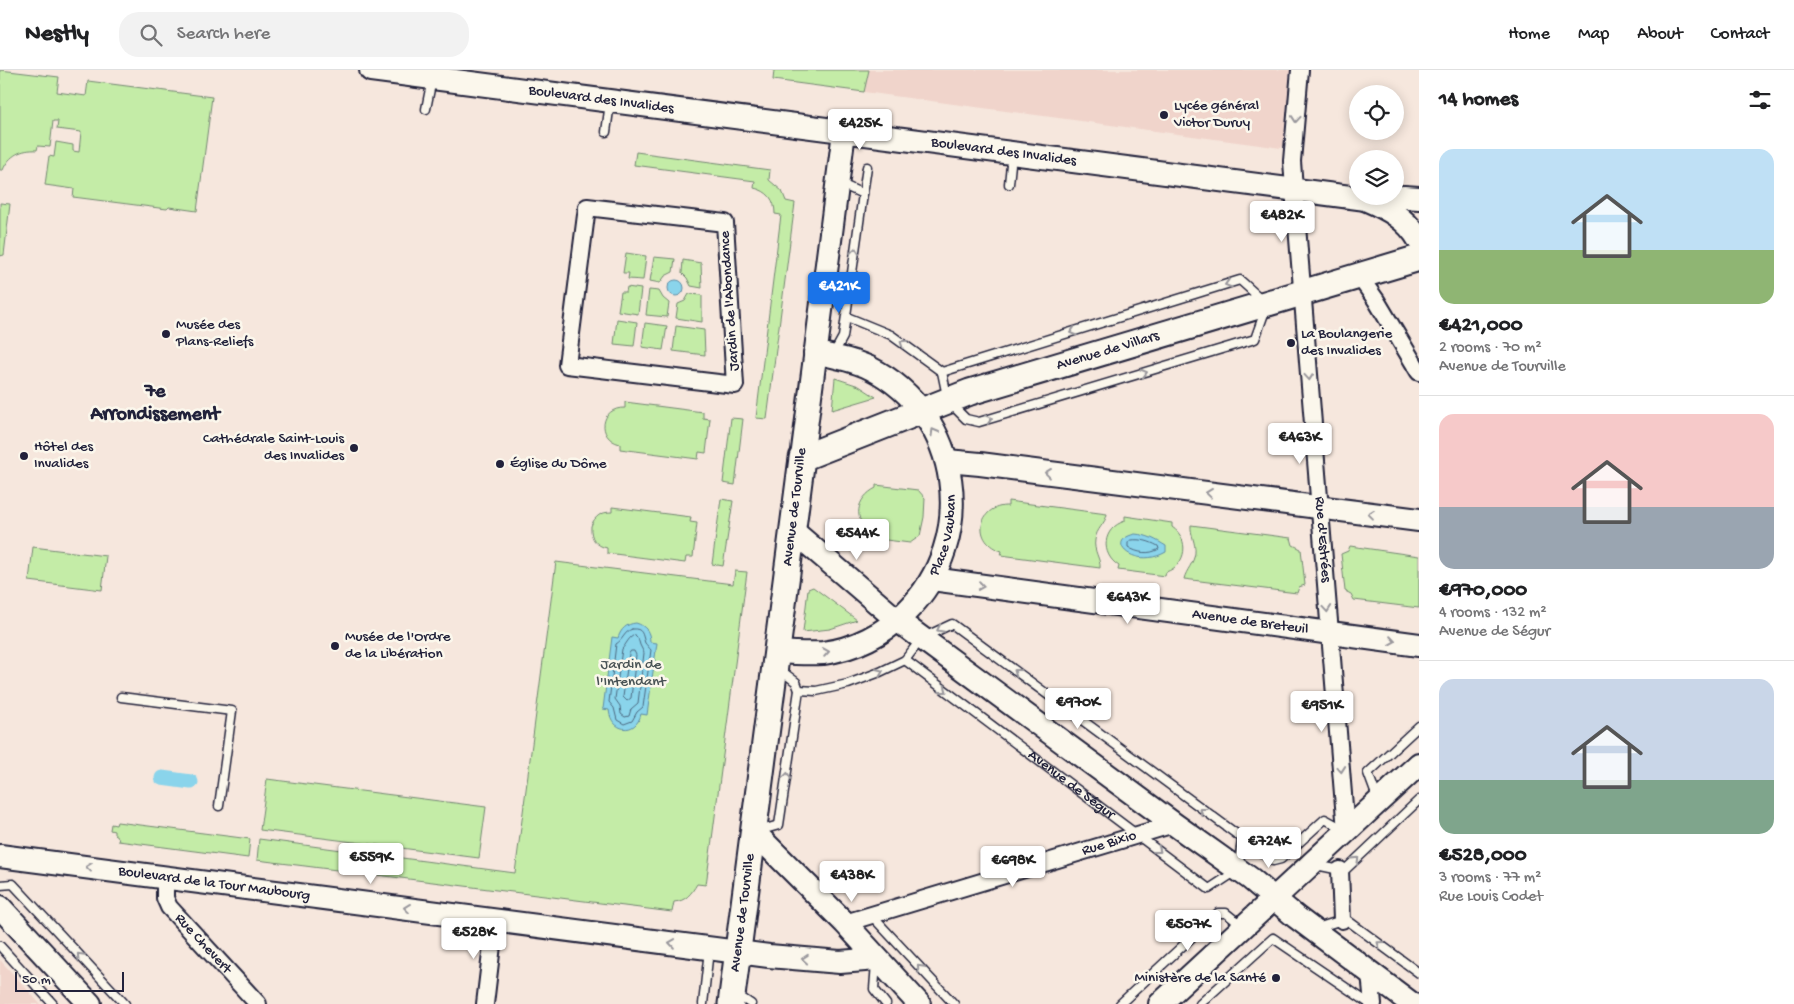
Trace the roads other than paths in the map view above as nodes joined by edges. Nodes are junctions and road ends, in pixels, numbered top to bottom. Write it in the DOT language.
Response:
graph roads {
  1 [pos="371,70"];
  2 [pos="1300,70"];
  3 [pos="432,78"];
  4 [pos="610,101"];
  5 [pos="426,109"];
  6 [pos="606,132"];
  7 [pos="844,132"];
  8 [pos="1012,154"];
  9 [pos="867,168"];
  10 [pos="837,182"];
  11 [pos="1009,184"];
  12 [pos="1294,189"];
  13 [pos="863,194"];
  14 [pos="1349,197"];
  15 [pos="1404,197"];
  16 [pos="1419,198"];
  17 [pos="1379,205"];
  18 [pos="1419,240"];
  19 [pos="1419,258"];
  20 [pos="1359,276"];
  21 [pos="1302,294"];
  22 [pos="1267,305"];
  23 [pos="847,317"];
  24 [pos="824,354"];
  25 [pos="567,365"];
  26 [pos="942,372"];
  27 [pos="1419,372"];
  28 [pos="948,401"];
  29 [pos="922,412"];
  30 [pos="802,458"];
  31 [pos="947,461"];
  32 [pos="1319,507"];
  33 [pos="1419,520"];
  34 [pos="792,530"];
  35 [pos="932,579"];
  36 [pos="898,620"];
  37 [pos="1330,633"];
  38 [pos="922,638"];
  39 [pos="1419,645"];
  40 [pos="776,659"];
  41 [pos="905,660"];
  42 [pos="799,690"];
  43 [pos="121,698"];
  44 [pos="1419,726"];
  45 [pos="1419,764"];
  46 [pos="1419,800"];
  47 [pos="1378,801"];
  48 [pos="219,806"];
  49 [pos="1174,824"];
  50 [pos="1346,831"];
  51 [pos="754,832"];
  52 [pos="1137,835"];
  53 [pos="1242,840"];
  54 [pos="0,856"];
  55 [pos="1311,864"];
  56 [pos="1238,870"];
  57 [pos="1340,870"];
  58 [pos="165,876"];
  59 [pos="0,885"];
  60 [pos="1274,898"];
  61 [pos="0,907"];
  62 [pos="871,915"];
  63 [pos="495,920"];
  64 [pos="1342,920"];
  65 [pos="844,922"];
  66 [pos="1243,926"];
  67 [pos="1313,929"];
  68 [pos="0,946"];
  69 [pos="709,948"];
  70 [pos="738,952"];
  71 [pos="877,959"];
  72 [pos="1370,973"];
  73 [pos="1419,973"];
  74 [pos="738,1000"];
  75 [pos="53,1004"];
  76 [pos="90,1004"];
  77 [pos="125,1004"];
  78 [pos="258,1004"];
  79 [pos="485,1004"];
  80 [pos="703,1004"];
  81 [pos="886,1004"];
  82 [pos="919,1004"];
  83 [pos="954,1004"];
  84 [pos="1120,1004"];
  85 [pos="1160,1004"];
  86 [pos="1200,1004"];
  87 [pos="1371,1004"];
  88 [pos="1412,1004"];
  1 -- 3 [label="street, Boulevard des Invalides"];
  2 -- 12 [label="street, Rue d'Estrées, one-way"];
  3 -- 4 [label="street, Boulevard des Invalides"];
  3 -- 5 [label="lane"];
  4 -- 6 [label="lane"];
  4 -- 7 [label="street, Boulevard des Invalides"];
  7 -- 8 [label="street, Boulevard des Invalides"];
  7 -- 10 [label="street, Avenue de Tourville"];
  8 -- 11 [label="lane"];
  8 -- 12 [label="street, Boulevard des Invalides"];
  9 -- 13 [label="lane, Avenue de Tourville"];
  10 -- 13 [label="lane"];
  10 -- 24 [label="street, Avenue de Tourville"];
  12 -- 14 [label="street, Boulevard des Invalides"];
  12 -- 21 [label="street, Rue d'Estrées"];
  23 -- 13 [label="lane, Avenue de Tourville, one-way"];
  15 -- 16 [label="street, Boulevard des Invalides"];
  17 -- 18 [label="street, Boulevard des Invalides"];
  19 -- 20 [label="main road, Avenue de Villars"];
  20 -- 21 [label="main road, Avenue de Villars"];
  20 -- 27 [label="street"];
  21 -- 22 [label="main road, Avenue de Villars"];
  21 -- 32 [label="street, Rue d'Estrées, one-way"];
  22 -- 26 [label="lane, one-way"];
  22 -- 28 [label="main road, Avenue de Villars"];
  23 -- 24 [label="lane, Avenue de Tourville"];
  26 -- 23 [label="lane, one-way"];
  24 -- 29 [label="street, Place Vauban"];
  24 -- 30 [label="street, Avenue de Tourville"];
  25 -- 25 [label="street, Jardin de l'Abondance"];
  26 -- 28 [label="lane"];
  28 -- 29 [label="main road, Avenue de Villars"];
  29 -- 30 [label="main road, Avenue de Villars"];
  31 -- 29 [label="street, Place Vauban, one-way"];
  30 -- 34 [label="main road, Avenue de Tourville"];
  32 -- 31 [label="street, one-way"];
  31 -- 35 [label="street, Place Vauban"];
  33 -- 32 [label="street, one-way"];
  32 -- 37 [label="street, Rue d'Estrées, one-way"];
  34 -- 36 [label="street, Avenue de Ségur"];
  34 -- 40 [label="main road, Avenue de Tourville"];
  35 -- 36 [label="street, Place Vauban"];
  35 -- 37 [label="street, Avenue de Breteuil, one-way"];
  36 -- 38 [label="street, Avenue de Ségur"];
  40 -- 36 [label="street, Place Vauban, one-way"];
  37 -- 39 [label="street, Avenue de Breteuil, one-way"];
  37 -- 50 [label="street, Rue d'Estrées, one-way"];
  38 -- 41 [label="lane"];
  38 -- 49 [label="street, Avenue de Ségur"];
  53 -- 38 [label="lane, one-way"];
  40 -- 42 [label="lane"];
  40 -- 51 [label="main road, Avenue de Tourville"];
  42 -- 41 [label="lane, one-way"];
  41 -- 52 [label="lane, Avenue de Ségur, one-way"];
  51 -- 42 [label="lane, Avenue de Tourville, one-way"];
  43 -- 48 [label="lane"];
  44 -- 47 [label="lane"];
  45 -- 47 [label="street"];
  57 -- 46 [label="lane, one-way"];
  47 -- 50 [label="street"];
  49 -- 52 [label="street, Rue Bixio"];
  49 -- 56 [label="street, Avenue de Ségur"];
  50 -- 53 [label="lane"];
  50 -- 55 [label="street"];
  51 -- 65 [label="street"];
  51 -- 70 [label="main road, Avenue de Tourville"];
  52 -- 56 [label="lane, Avenue de Ségur, one-way"];
  52 -- 62 [label="street, Rue Bixio"];
  53 -- 56 [label="lane"];
  58 -- 54 [label="street, Boulevard de la Tour Maubourg, one-way"];
  55 -- 57 [label="lane"];
  55 -- 60 [label="street"];
  56 -- 60 [label="street, Avenue de Ségur"];
  57 -- 64 [label="street"];
  63 -- 58 [label="street, Boulevard de la Tour Maubourg, one-way"];
  58 -- 78 [label="street, Rue Chevert"];
  77 -- 59 [label="lane, one-way"];
  60 -- 66 [label="street"];
  60 -- 67 [label="street, Avenue de Ségur"];
  61 -- 76 [label="street"];
  62 -- 65 [label="street, Rue Bixio"];
  83 -- 62 [label="lane, one-way"];
  69 -- 63 [label="street, Boulevard de la Tour Maubourg, one-way"];
  63 -- 79 [label="street"];
  64 -- 67 [label="lane"];
  73 -- 64 [label="lane, one-way"];
  65 -- 71 [label="street"];
  66 -- 84 [label="lane"];
  66 -- 85 [label="street"];
  67 -- 72 [label="street, Avenue de Ségur"];
  68 -- 75 [label="lane"];
  69 -- 70 [label="street, Boulevard de la Tour Maubourg"];
  69 -- 80 [label="lane, Avenue de Tourville"];
  71 -- 70 [label="street, Boulevard de la Tour Maubourg, one-way"];
  70 -- 74 [label="main road, Avenue de Tourville"];
  71 -- 81 [label="lane"];
  71 -- 82 [label="street"];
  72 -- 87 [label="street"];
  72 -- 88 [label="street, Avenue de Ségur"];
  86 -- 87 [label="lane"];
}
